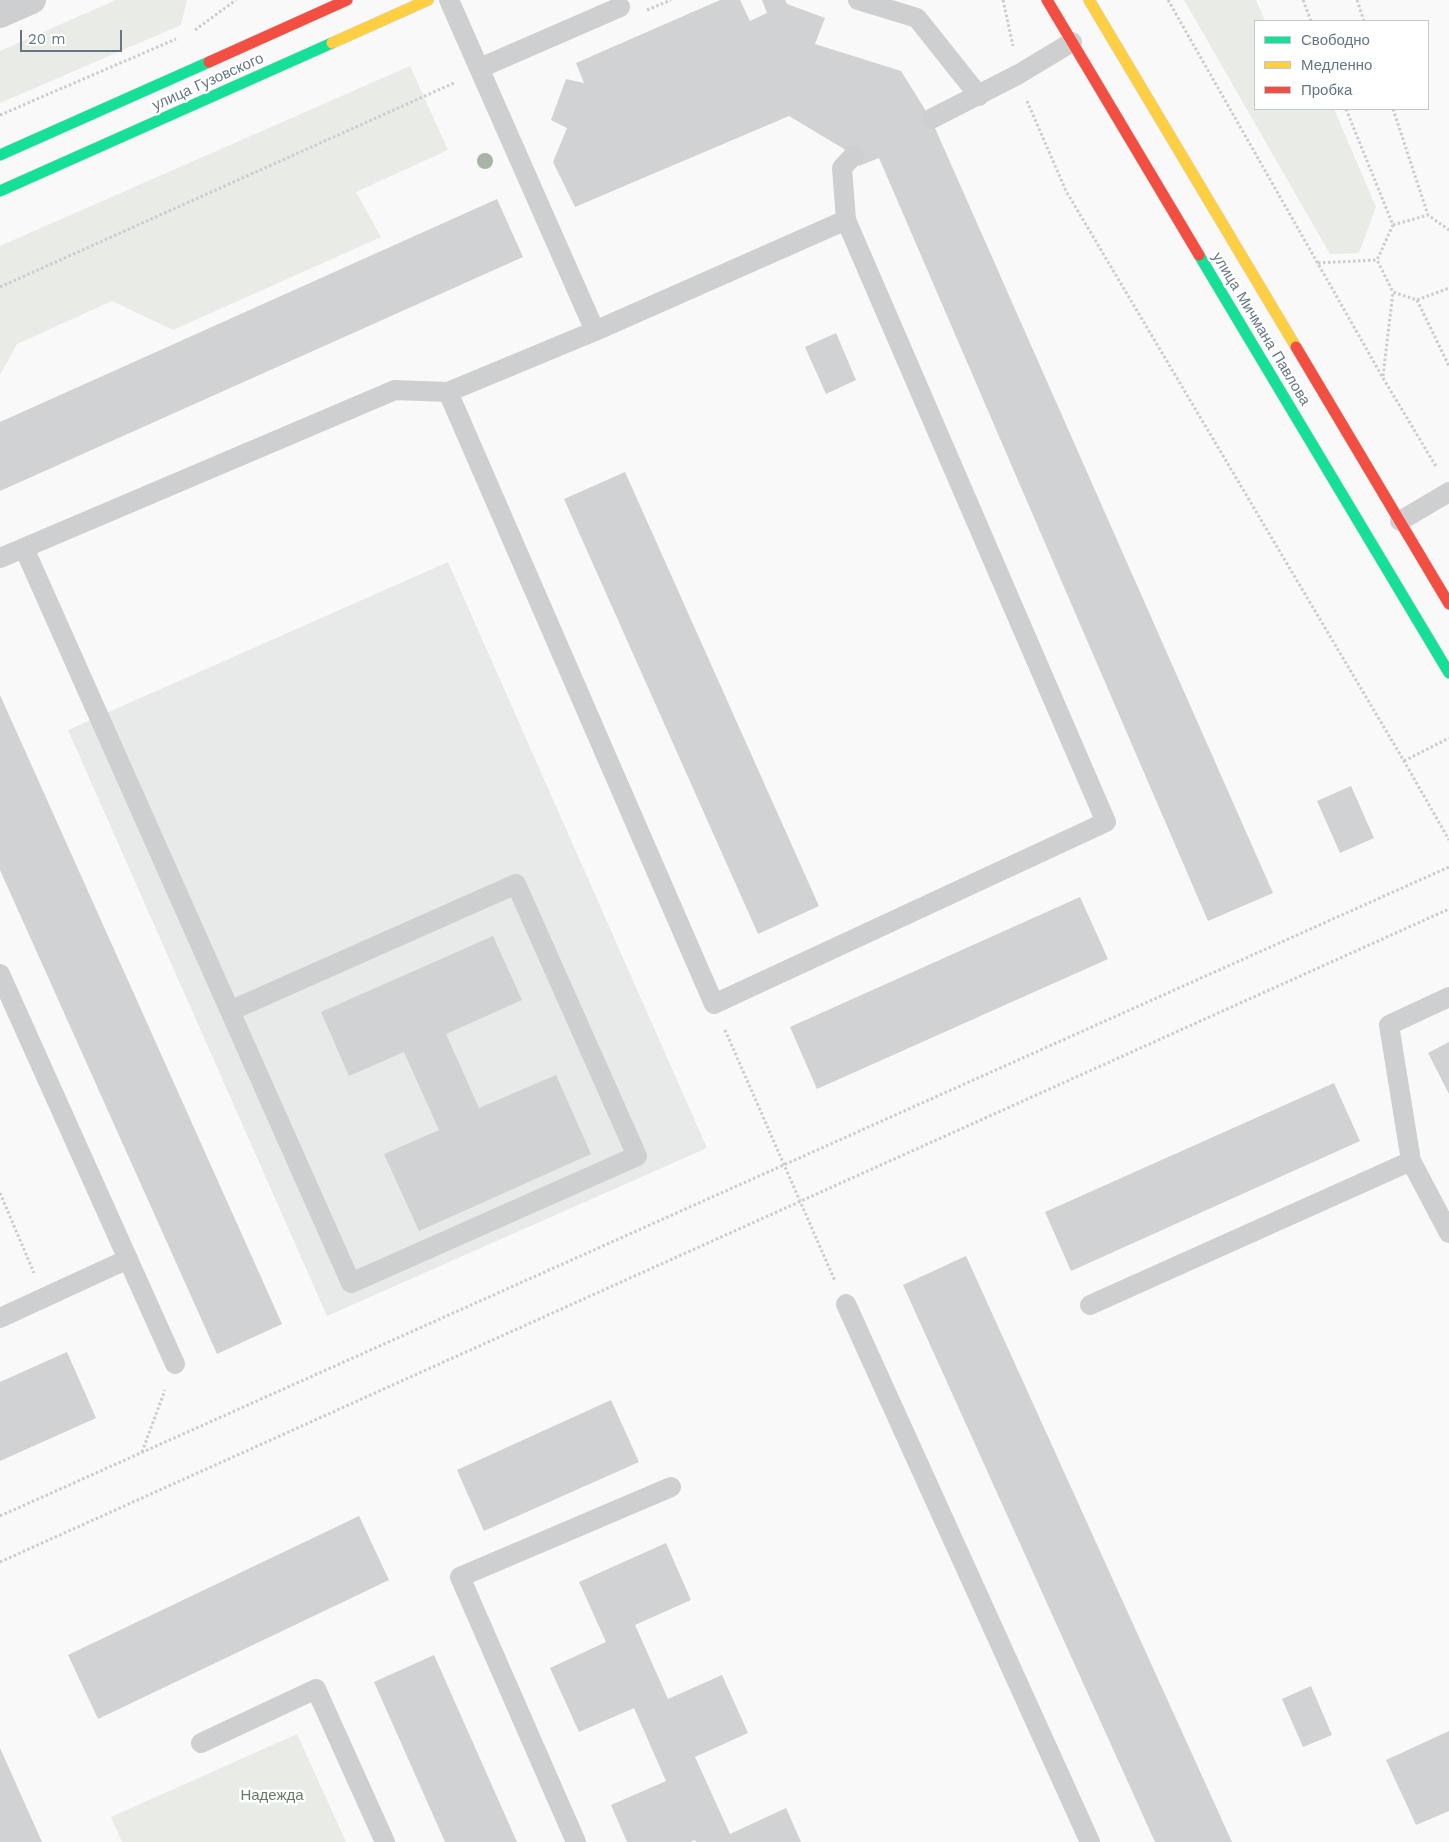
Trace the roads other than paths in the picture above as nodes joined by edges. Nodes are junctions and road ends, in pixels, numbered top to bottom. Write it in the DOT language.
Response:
graph roads {
  1 [pos="32,0"];
  2 [pos="347,0"];
  3 [pos="428,0"];
  4 [pos="449,0"];
  5 [pos="858,0"];
  6 [pos="1047,0"];
  7 [pos="1089,0"];
  8 [pos="620,7"];
  9 [pos="0,14"];
  10 [pos="1076,40"];
  11 [pos="480,68"];
  12 [pos="979,96"];
  13 [pos="932,119"];
  14 [pos="0,155"];
  15 [pos="854,155"];
  16 [pos="0,191"];
  17 [pos="846,220"];
  18 [pos="595,331"];
  19 [pos="448,392"];
  20 [pos="1449,492"];
  21 [pos="1396,523"];
  22 [pos="24,548"];
  23 [pos="0,558"];
  24 [pos="1449,604"];
  25 [pos="1449,673"];
  26 [pos="0,974"];
  27 [pos="1449,997"];
  28 [pos="230,1011"];
  29 [pos="1411,1161"];
  30 [pos="1449,1233"];
  31 [pos="128,1260"];
  32 [pos="846,1304"];
  33 [pos="1090,1305"];
  34 [pos="0,1318"];
  35 [pos="175,1364"];
  36 [pos="671,1487"];
  37 [pos="201,1743"];
  38 [pos="1089,1841"];
  39 [pos="385,1842"];
  40 [pos="576,1842"];
  1 -- 9 [label="street"];
  2 -- 14 [label="main road, улица Гузовского"];
  3 -- 16 [label="main road, улица Гузовского"];
  4 -- 11 [label="lane"];
  5 -- 12 [label="lane"];
  6 -- 10 [label="main road, улица Мичмана Павлова"];
  7 -- 21 [label="main road, улица Мичмана Павлова"];
  8 -- 11 [label="lane"];
  10 -- 12 [label="lane"];
  10 -- 25 [label="main road, улица Мичмана Павлова"];
  11 -- 18 [label="lane"];
  12 -- 13 [label="lane"];
  15 -- 17 [label="lane"];
  17 -- 18 [label="lane"];
  17 -- 19 [label="lane"];
  18 -- 19 [label="lane"];
  19 -- 22 [label="lane"];
  20 -- 21 [label="lane"];
  21 -- 24 [label="main road, улица Мичмана Павлова"];
  22 -- 23 [label="lane"];
  22 -- 28 [label="lane"];
  26 -- 31 [label="lane"];
  27 -- 29 [label="lane"];
  28 -- 28 [label="lane"];
  29 -- 30 [label="lane"];
  29 -- 33 [label="lane"];
  31 -- 34 [label="lane"];
  31 -- 35 [label="lane"];
  32 -- 38 [label="lane"];
  36 -- 40 [label="lane"];
  37 -- 39 [label="lane"];
}
